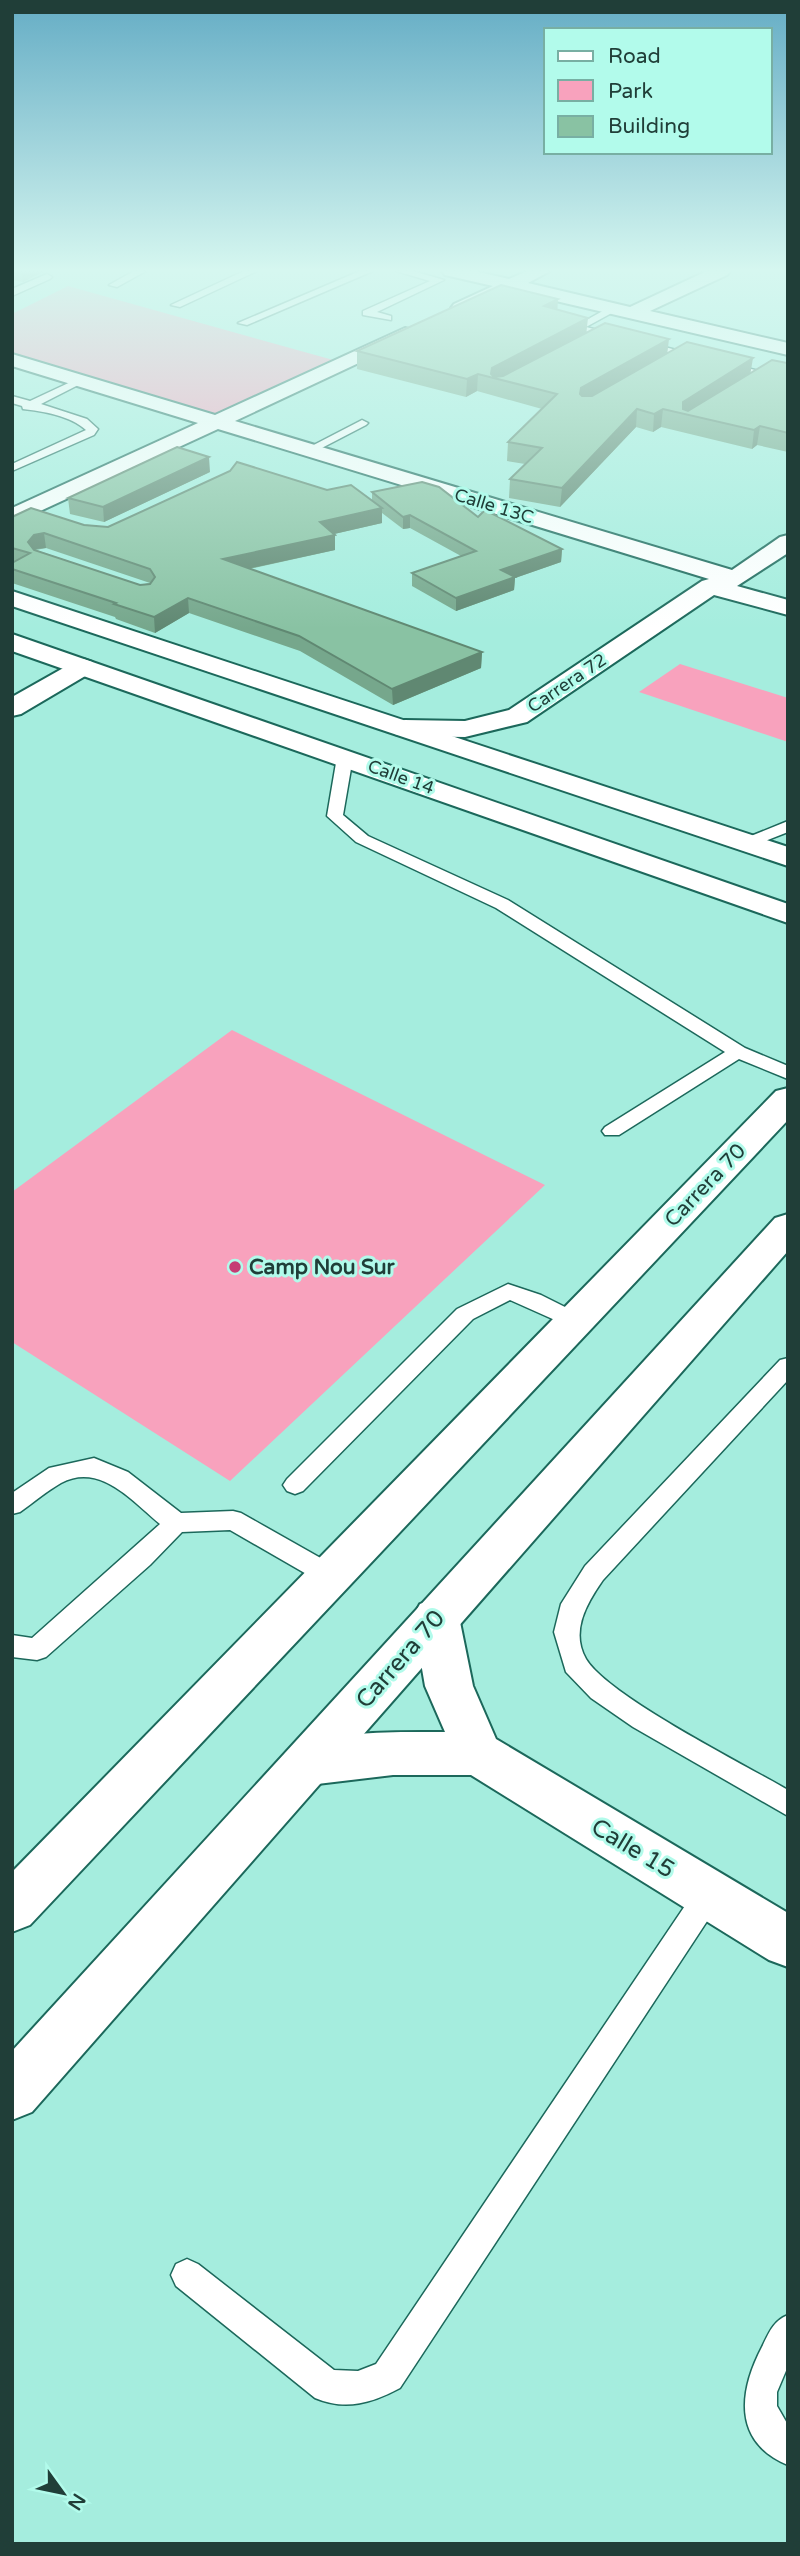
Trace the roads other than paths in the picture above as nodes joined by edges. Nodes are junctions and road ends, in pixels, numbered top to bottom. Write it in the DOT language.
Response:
graph roads {
  1 [pos="62,390"];
  2 [pos="112,390"];
  3 [pos="285,390"];
  4 [pos="12,399"];
  5 [pos="33,405"];
  6 [pos="12,414"];
  7 [pos="217,422"];
  8 [pos="362,424"];
  9 [pos="310,450"];
  10 [pos="12,468"];
  11 [pos="20,513"];
  12 [pos="64,522"];
  13 [pos="788,524"];
  14 [pos="788,542"];
  15 [pos="721,580"];
  16 [pos="12,598"];
  17 [pos="788,608"];
  18 [pos="12,642"];
  19 [pos="83,667"];
  20 [pos="327,703"];
  21 [pos="12,708"];
  22 [pos="405,729"];
  23 [pos="279,734"];
  24 [pos="345,757"];
  25 [pos="788,827"];
  26 [pos="747,843"];
  27 [pos="788,857"];
  28 [pos="788,915"];
  29 [pos="738,1052"];
  30 [pos="788,1073"];
  31 [pos="788,1099"];
  32 [pos="612,1131"];
  33 [pos="780,1247"];
  34 [pos="575,1321"];
  35 [pos="788,1366"];
  36 [pos="295,1485"];
  37 [pos="12,1506"];
  38 [pos="176,1522"];
  39 [pos="331,1576"];
  40 [pos="436,1617"];
  41 [pos="12,1646"];
  42 [pos="478,1754"];
  43 [pos="309,1763"];
  44 [pos="788,1804"];
  45 [pos="709,1894"];
  46 [pos="12,1909"];
  47 [pos="788,1942"];
  48 [pos="12,2092"];
  49 [pos="187,2276"];
  50 [pos="788,2331"];
  51 [pos="788,2448"];
  1 -- 5 [label="lane"];
  2 -- 7 [label="street, Calle 13C"];
  3 -- 7 [label="street"];
  4 -- 5 [label="lane"];
  5 -- 6 [label="lane"];
  5 -- 10 [label="lane"];
  7 -- 9 [label="street, Calle 13C"];
  7 -- 11 [label="street"];
  8 -- 9 [label="lane"];
  9 -- 15 [label="street, Calle 13C"];
  11 -- 12 [label="street"];
  13 -- 15 [label="street, Carrera 72"];
  14 -- 15 [label="street, Carrera 72"];
  15 -- 17 [label="street, Calle 13C"];
  15 -- 22 [label="street, Carrera 72"];
  16 -- 20 [label="street"];
  18 -- 19 [label="street, Calle 14"];
  19 -- 21 [label="street"];
  19 -- 23 [label="street, Calle 14"];
  20 -- 22 [label="street"];
  20 -- 23 [label="street"];
  22 -- 26 [label="street"];
  23 -- 24 [label="street, Calle 14"];
  24 -- 28 [label="street, Calle 14"];
  24 -- 29 [label="lane"];
  25 -- 26 [label="lane"];
  26 -- 27 [label="street"];
  29 -- 30 [label="lane"];
  29 -- 32 [label="lane"];
  31 -- 34 [label="street, Carrera 70"];
  33 -- 40 [label="street, Carrera 70"];
  34 -- 36 [label="lane"];
  34 -- 39 [label="street, Carrera 70"];
  35 -- 44 [label="lane"];
  37 -- 38 [label="lane"];
  38 -- 39 [label="lane"];
  38 -- 41 [label="lane"];
  39 -- 46 [label="street, Carrera 70"];
  40 -- 42 [label="street"];
  40 -- 43 [label="street, Carrera 70"];
  42 -- 43 [label="street"];
  42 -- 45 [label="street, Calle 15"];
  43 -- 48 [label="street, Carrera 70"];
  45 -- 47 [label="street, Calle 15"];
  45 -- 49 [label="lane"];
  50 -- 51 [label="lane"];
}
